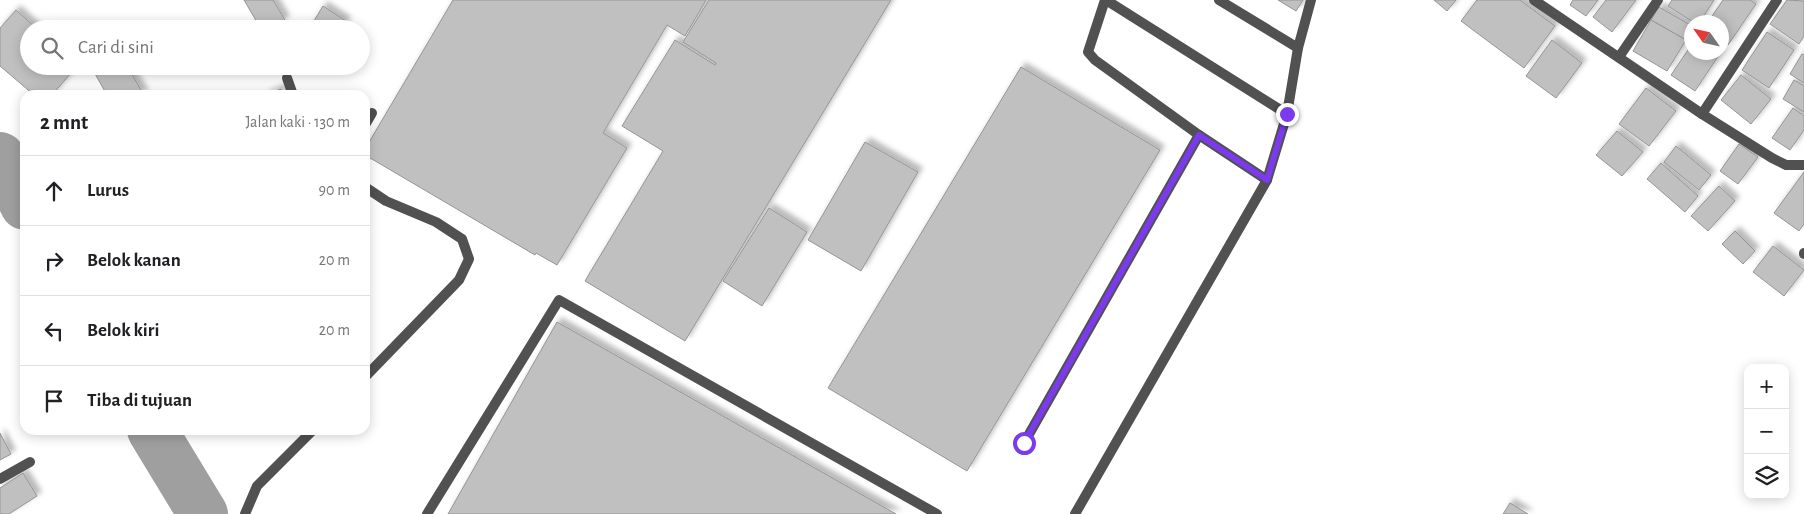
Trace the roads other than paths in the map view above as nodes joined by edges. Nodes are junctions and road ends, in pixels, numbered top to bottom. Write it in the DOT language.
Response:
graph roads {
  1 [pos="1106,0"];
  2 [pos="1220,0"];
  3 [pos="1311,0"];
  4 [pos="1534,0"];
  5 [pos="1658,0"];
  6 [pos="1777,0"];
  7 [pos="1298,48"];
  8 [pos="1619,57"];
  9 [pos="287,78"];
  10 [pos="291,90"];
  11 [pos="372,112"];
  12 [pos="1287,114"];
  13 [pos="1702,114"];
  14 [pos="370,116"];
  15 [pos="1199,135"];
  16 [pos="1804,164"];
  17 [pos="1267,180"];
  18 [pos="370,190"];
  19 [pos="370,372"];
  20 [pos="307,435"];
  21 [pos="1024,443"];
  22 [pos="30,462"];
  23 [pos="0,479"];
  24 [pos="245,514"];
  25 [pos="427,514"];
  26 [pos="936,514"];
  27 [pos="1075,514"];
  1 -- 12 [label="street"];
  1 -- 15 [label="street"];
  2 -- 7 [label="street"];
  3 -- 7 [label="street"];
  4 -- 8 [label="street"];
  5 -- 8 [label="street"];
  6 -- 13 [label="street"];
  7 -- 12 [label="street"];
  8 -- 13 [label="street"];
  9 -- 10 [label="street"];
  11 -- 14 [label="street"];
  12 -- 17 [label="street"];
  13 -- 16 [label="street"];
  15 -- 17 [label="street"];
  15 -- 21 [label="street"];
  17 -- 27 [label="street"];
  18 -- 19 [label="street"];
  20 -- 24 [label="street"];
  22 -- 23 [label="street"];
  25 -- 26 [label="street"];
}
